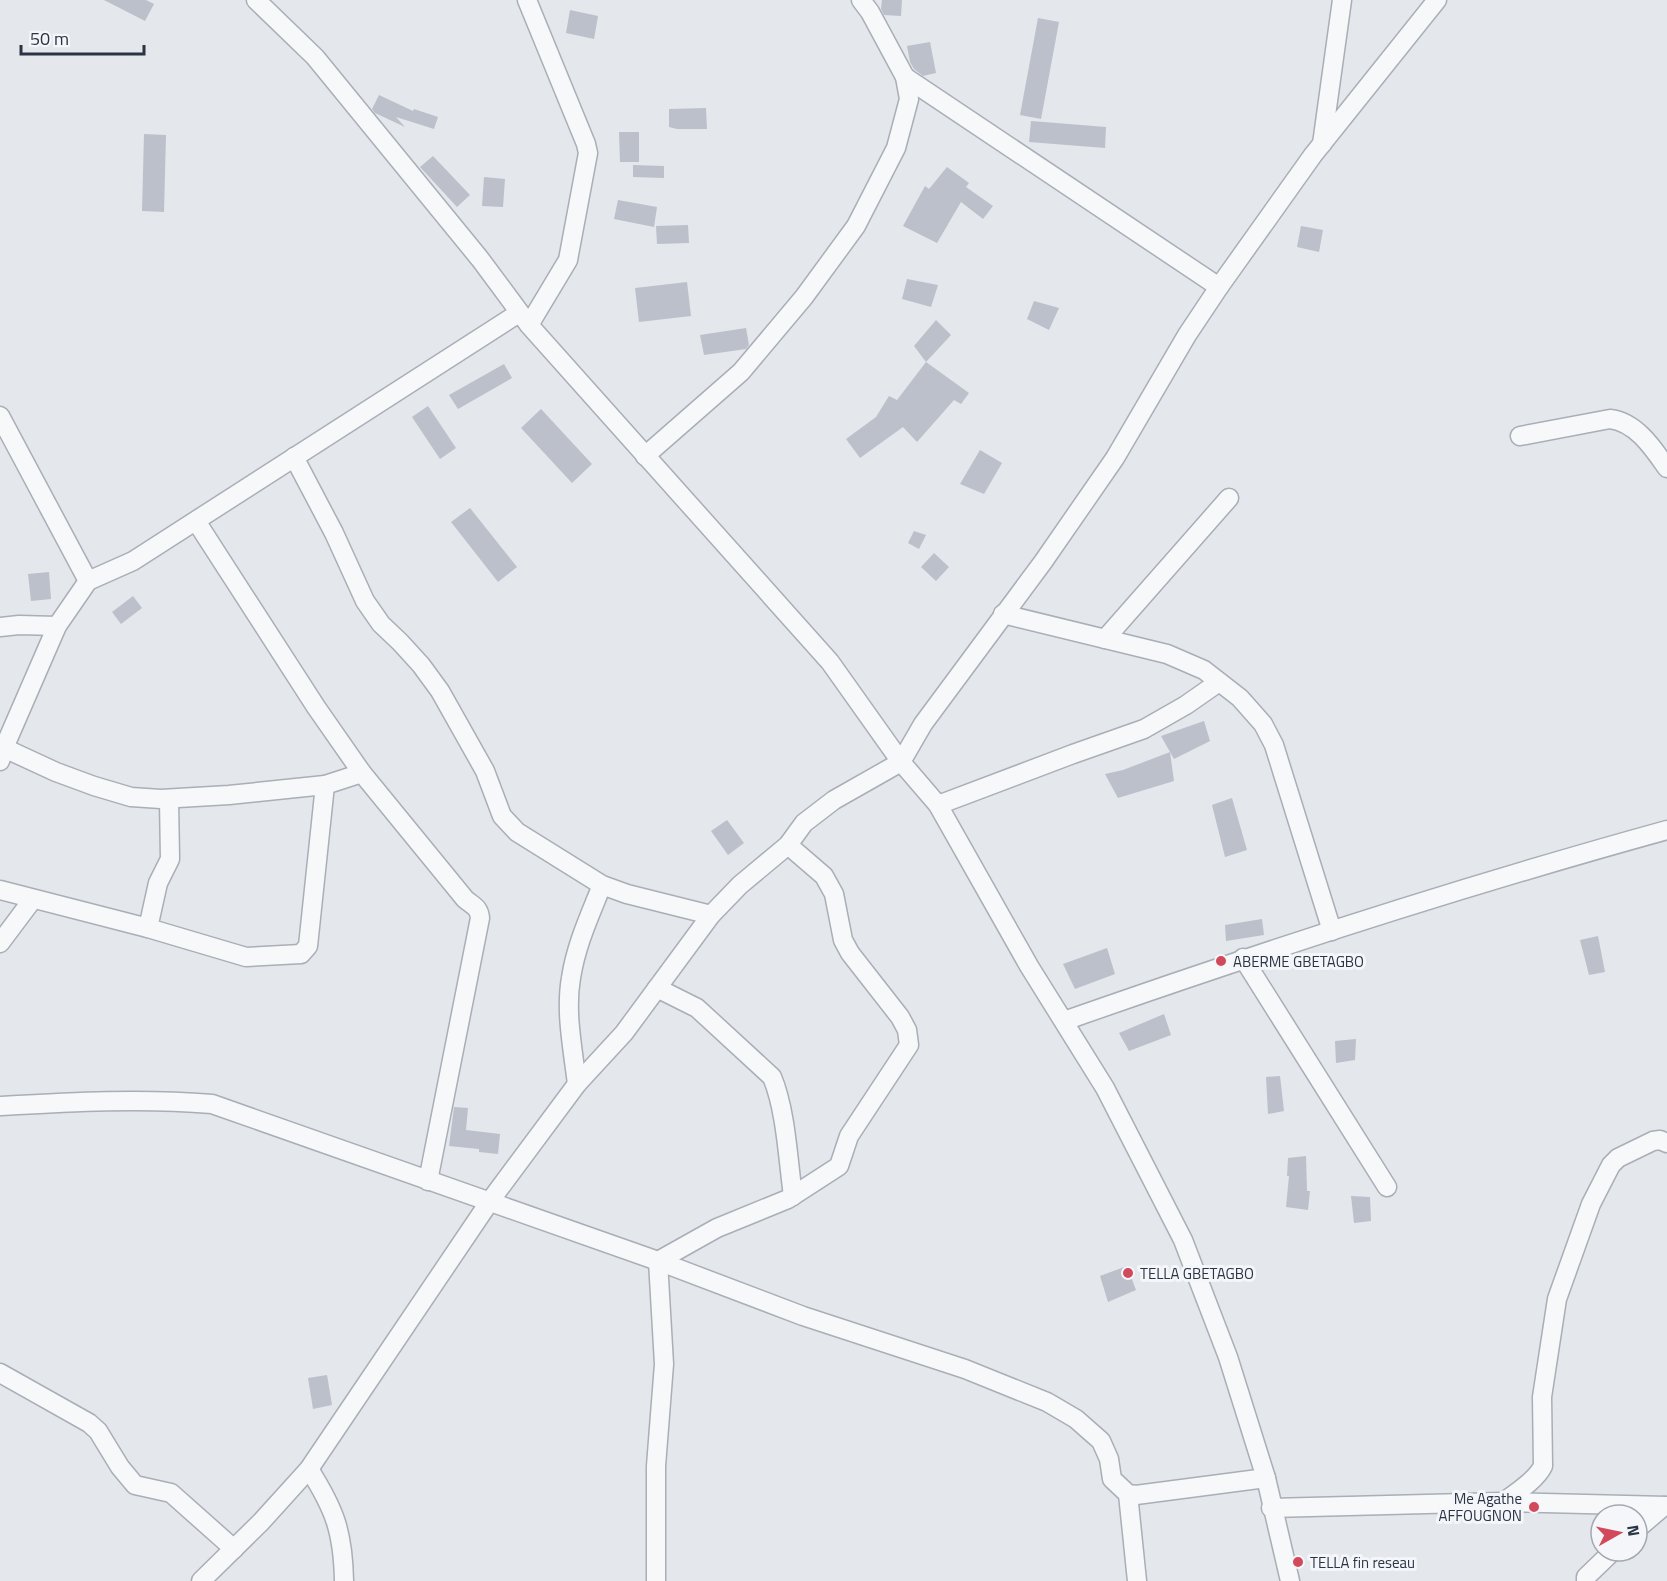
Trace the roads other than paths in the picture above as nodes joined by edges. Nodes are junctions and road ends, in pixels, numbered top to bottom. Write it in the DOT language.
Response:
graph roads {
  1 [pos="256,0"];
  2 [pos="526,0"];
  3 [pos="861,0"];
  4 [pos="1342,0"];
  5 [pos="1437,0"];
  6 [pos="905,76"];
  7 [pos="1322,144"];
  8 [pos="1220,287"];
  9 [pos="524,319"];
  10 [pos="0,416"];
  11 [pos="1520,436"];
  12 [pos="645,456"];
  13 [pos="294,457"];
  14 [pos="1667,468"];
  15 [pos="1229,498"];
  16 [pos="196,521"];
  17 [pos="88,581"];
  18 [pos="1003,614"];
  19 [pos="57,626"];
  20 [pos="0,627"];
  21 [pos="1105,639"];
  22 [pos="1219,682"];
  23 [pos="2,754"];
  24 [pos="901,762"];
  25 [pos="362,772"];
  26 [pos="325,785"];
  27 [pos="169,799"];
  28 [pos="938,806"];
  29 [pos="1667,830"];
  30 [pos="788,845"];
  31 [pos="602,885"];
  32 [pos="0,890"];
  33 [pos="33,899"];
  34 [pos="711,915"];
  35 [pos="148,928"];
  36 [pos="1332,931"];
  37 [pos="0,943"];
  38 [pos="1243,958"];
  39 [pos="657,988"];
  40 [pos="1064,1021"];
  41 [pos="577,1084"];
  42 [pos="0,1106"];
  43 [pos="1667,1143"];
  44 [pos="428,1181"];
  45 [pos="1388,1187"];
  46 [pos="793,1196"];
  47 [pos="490,1201"];
  48 [pos="658,1261"];
  49 [pos="0,1372"];
  50 [pos="309,1469"];
  51 [pos="1266,1478"];
  52 [pos="1128,1494"];
  53 [pos="1504,1502"];
  54 [pos="1666,1506"];
  55 [pos="1271,1508"];
  56 [pos="1649,1519"];
  57 [pos="234,1549"];
  58 [pos="1601,1563"];
  59 [pos="201,1581"];
  60 [pos="344,1581"];
  61 [pos="656,1581"];
  62 [pos="1137,1581"];
  63 [pos="1290,1581"];
  64 [pos="1586,1581"];
  1 -- 9 [label="street"];
  2 -- 9 [label="street"];
  3 -- 6 [label="street"];
  4 -- 7 [label="street"];
  5 -- 7 [label="street"];
  6 -- 8 [label="street"];
  6 -- 12 [label="street"];
  7 -- 8 [label="street"];
  8 -- 18 [label="street"];
  9 -- 12 [label="street"];
  9 -- 13 [label="street"];
  10 -- 17 [label="street"];
  11 -- 14 [label="street"];
  12 -- 24 [label="street"];
  13 -- 16 [label="street"];
  13 -- 31 [label="street"];
  15 -- 21 [label="street"];
  16 -- 17 [label="street"];
  16 -- 25 [label="street"];
  17 -- 19 [label="street"];
  18 -- 21 [label="street"];
  18 -- 24 [label="street"];
  19 -- 20 [label="street"];
  19 -- 23 [label="street"];
  21 -- 22 [label="street"];
  22 -- 28 [label="street"];
  22 -- 36 [label="street"];
  23 -- 27 [label="street"];
  24 -- 28 [label="street"];
  24 -- 30 [label="street"];
  25 -- 26 [label="street"];
  25 -- 44 [label="street"];
  26 -- 27 [label="street"];
  26 -- 35 [label="street"];
  27 -- 35 [label="street"];
  28 -- 40 [label="street"];
  29 -- 36 [label="street"];
  30 -- 34 [label="street"];
  30 -- 46 [label="street"];
  31 -- 34 [label="street"];
  31 -- 41 [label="street"];
  32 -- 33 [label="street"];
  33 -- 35 [label="street"];
  33 -- 37 [label="street"];
  34 -- 39 [label="street"];
  36 -- 38 [label="street"];
  38 -- 40 [label="street"];
  38 -- 45 [label="street"];
  39 -- 41 [label="street"];
  39 -- 46 [label="street"];
  40 -- 51 [label="street"];
  41 -- 47 [label="street"];
  42 -- 44 [label="street"];
  43 -- 53 [label="street"];
  44 -- 47 [label="street"];
  46 -- 48 [label="street"];
  47 -- 48 [label="street"];
  47 -- 50 [label="street"];
  48 -- 52 [label="street"];
  48 -- 61 [label="street"];
  49 -- 57 [label="street"];
  50 -- 57 [label="street"];
  50 -- 60 [label="street"];
  51 -- 52 [label="street"];
  51 -- 55 [label="street"];
  52 -- 62 [label="street"];
  53 -- 54 [label="street"];
  53 -- 55 [label="street"];
  54 -- 56 [label="street"];
  55 -- 63 [label="street"];
  57 -- 59 [label="street"];
  58 -- 64 [label="street"];
}
